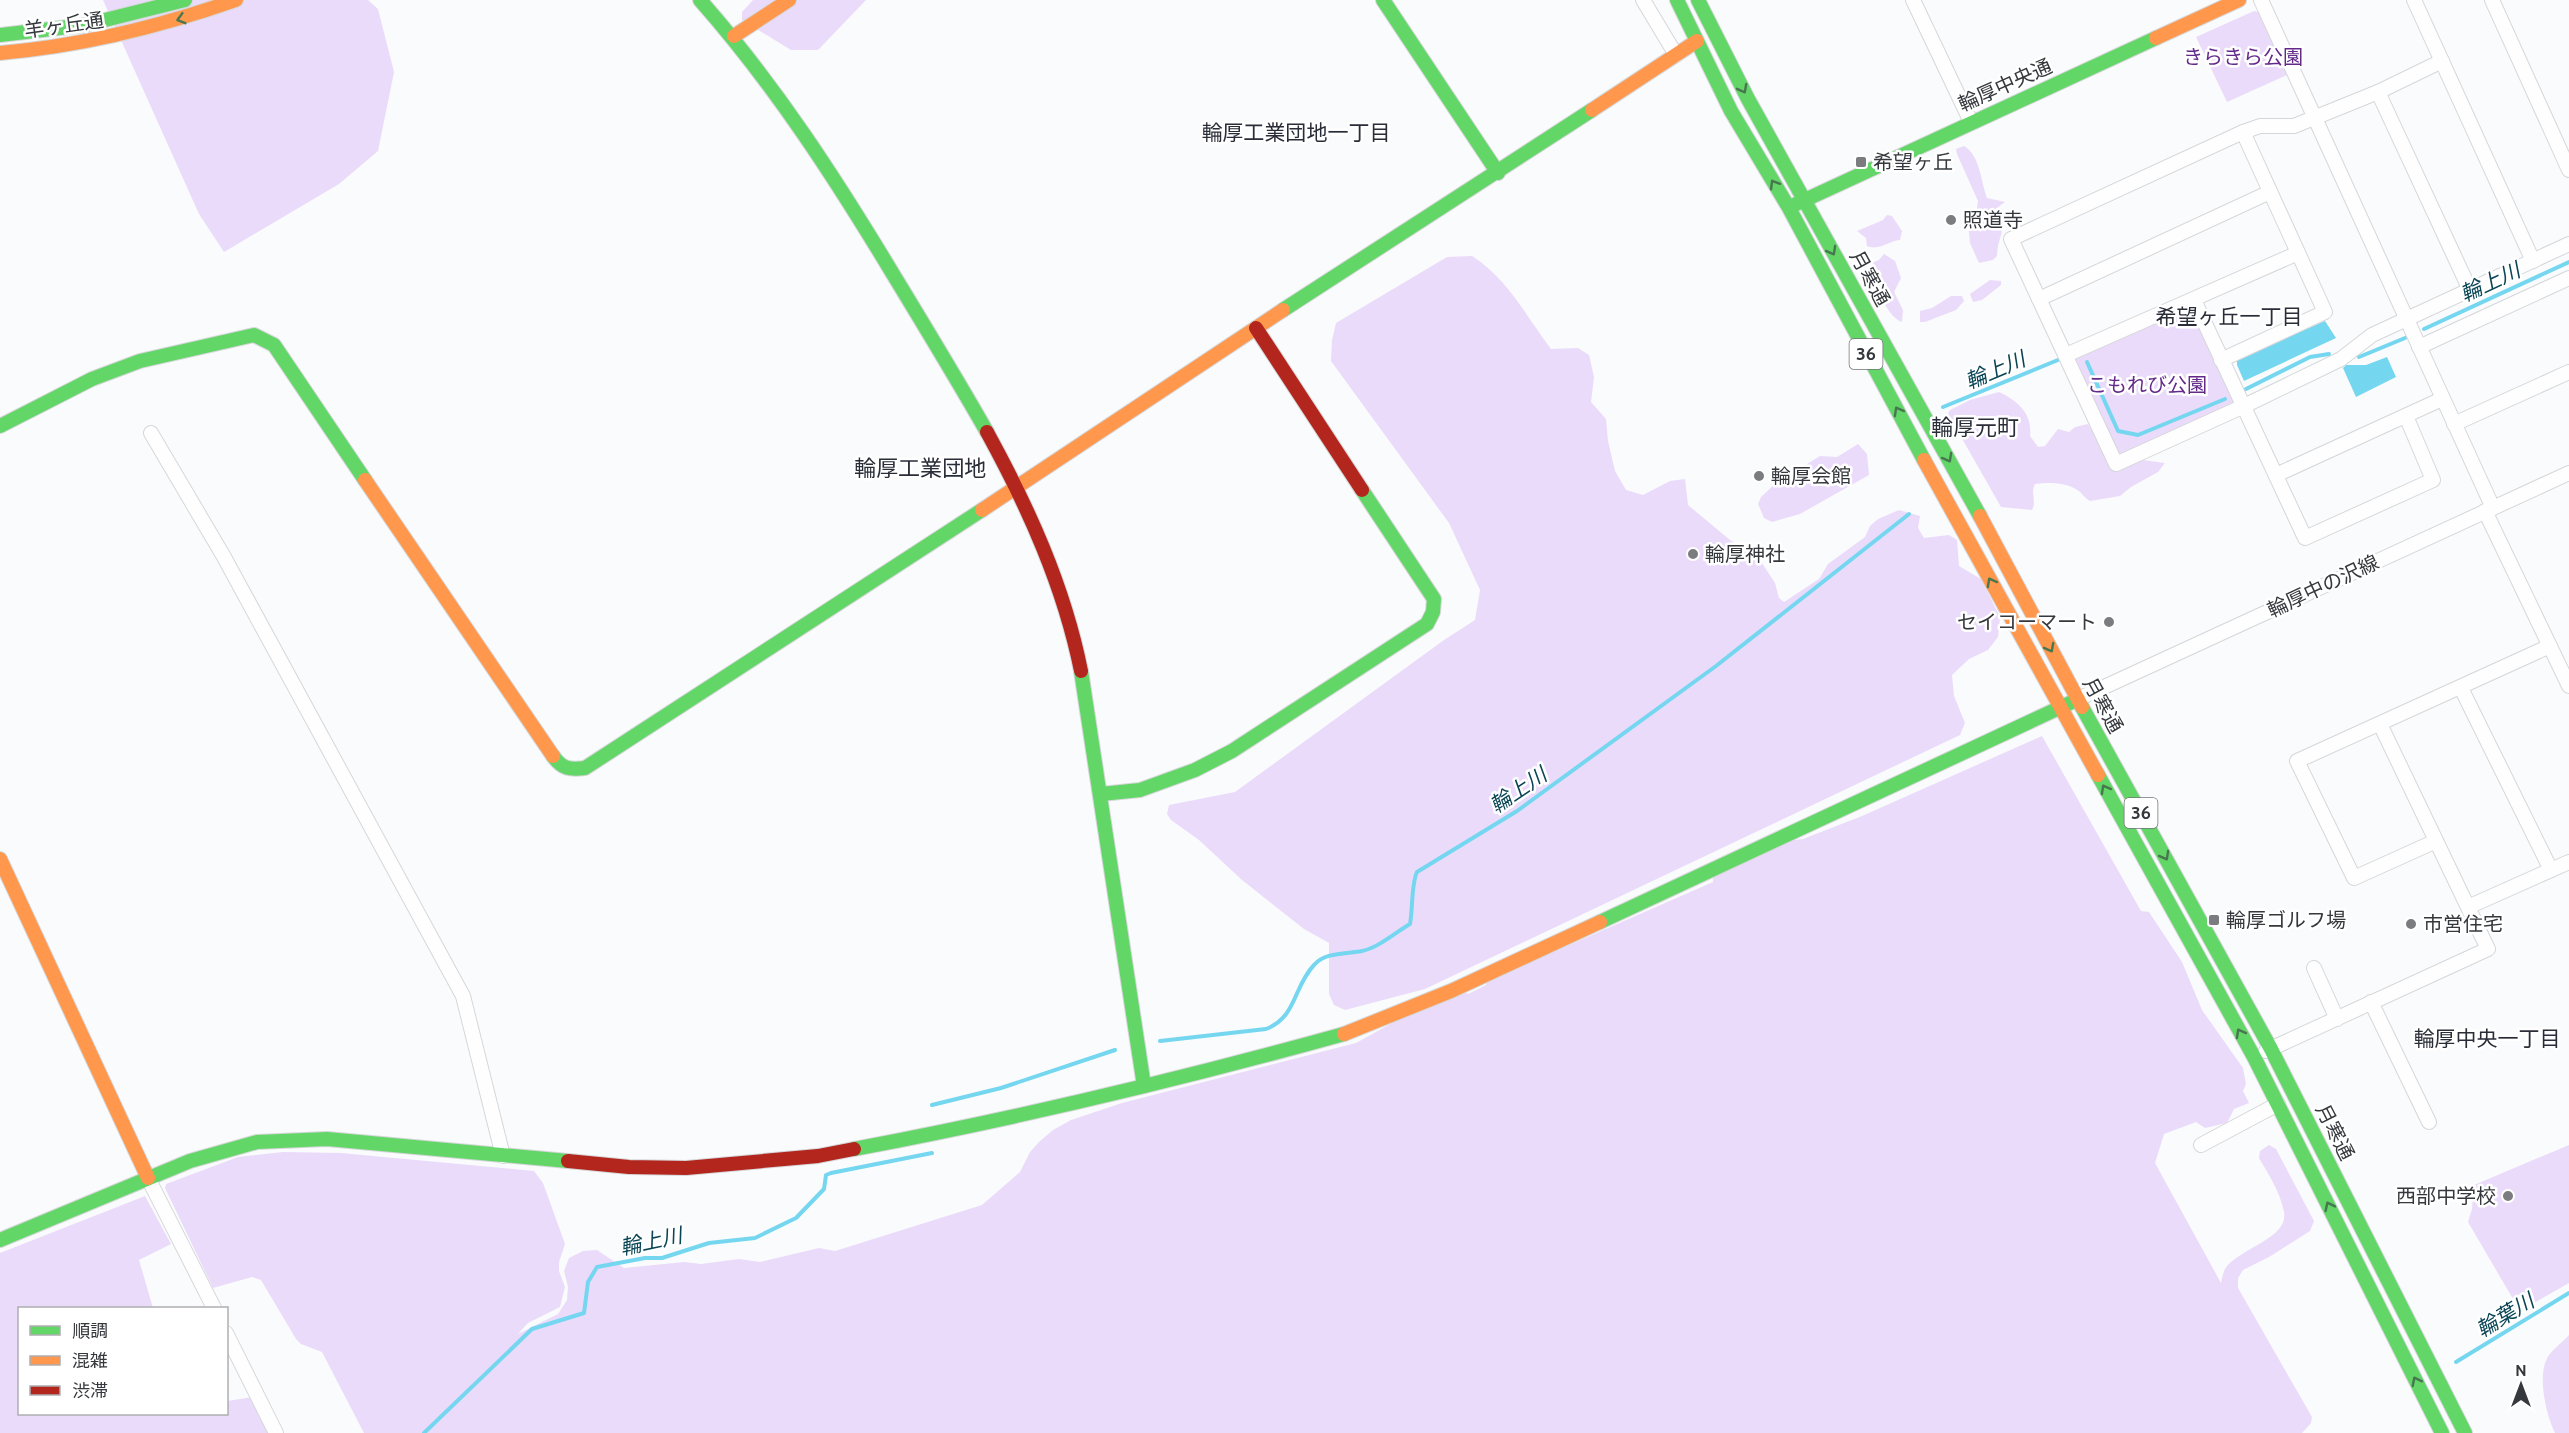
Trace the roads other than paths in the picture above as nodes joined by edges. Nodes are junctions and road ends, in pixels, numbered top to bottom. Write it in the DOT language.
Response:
graph roads {
  1 [pos="185,0"];
  2 [pos="236,0"];
  3 [pos="700,0"];
  4 [pos="789,0"];
  5 [pos="1383,0"];
  6 [pos="1643,0"];
  7 [pos="1677,0"];
  8 [pos="1691,0"];
  9 [pos="1698,0"];
  10 [pos="1913,0"];
  11 [pos="2239,0"];
  12 [pos="2261,0"];
  13 [pos="2414,0"];
  14 [pos="2492,0"];
  15 [pos="0,35"];
  16 [pos="734,36"];
  17 [pos="1696,41"];
  18 [pos="0,53"];
  19 [pos="1676,55"];
  20 [pos="2442,61"];
  21 [pos="1732,67"];
  22 [pos="2378,92"];
  23 [pos="2316,118"];
  24 [pos="1971,122"];
  25 [pos="2242,132"];
  26 [pos="2569,171"];
  27 [pos="1498,173"];
  28 [pos="2270,192"];
  29 [pos="1804,200"];
  30 [pos="1789,208"];
  31 [pos="2569,244"];
  32 [pos="2298,253"];
  33 [pos="2533,261"];
  34 [pos="2569,278"];
  35 [pos="2470,290"];
  36 [pos="2039,299"];
  37 [pos="2194,300"];
  38 [pos="2405,319"];
  39 [pos="1256,328"];
  40 [pos="2419,347"];
  41 [pos="2066,355"];
  42 [pos="2221,360"];
  43 [pos="2569,372"];
  44 [pos="2442,399"];
  45 [pos="2244,406"];
  46 [pos="2406,416"];
  47 [pos="2454,424"];
  48 [pos="0,426"];
  49 [pos="151,433"];
  50 [pos="2276,475"];
  51 [pos="2567,478"];
  52 [pos="1017,487"];
  53 [pos="2489,509"];
  54 [pos="2550,646"];
  55 [pos="2569,686"];
  56 [pos="2461,688"];
  57 [pos="2078,699"];
  58 [pos="2060,707"];
  59 [pos="2380,724"];
  60 [pos="1101,794"];
  61 [pos="2436,841"];
  62 [pos="0,859"];
  63 [pos="2569,862"];
  64 [pos="2551,870"];
  65 [pos="2468,908"];
  66 [pos="2314,968"];
  67 [pos="2371,1002"];
  68 [pos="2337,1019"];
  69 [pos="2271,1049"];
  70 [pos="2253,1057"];
  71 [pos="1144,1086"];
  72 [pos="2278,1104"];
  73 [pos="2428,1122"];
  74 [pos="2201,1144"];
  75 [pos="503,1156"];
  76 [pos="148,1178"];
  77 [pos="0,1240"];
  78 [pos="213,1307"];
  79 [pos="228,1337"];
  80 [pos="276,1433"];
  81 [pos="2442,1433"];
  82 [pos="2465,1433"];
  1 -- 15 [label="main road, 羊ヶ丘通"];
  2 -- 18 [label="main road, 羊ヶ丘通, one-way"];
  3 -- 16 [label="main road"];
  4 -- 16 [label="main road"];
  5 -- 27 [label="main road"];
  6 -- 19 [label="street"];
  7 -- 17 [label="main road, 月寒通 / 36"];
  8 -- 21 [label="main road"];
  9 -- 21 [label="main road, 月寒通 / 36"];
  10 -- 24 [label="street"];
  11 -- 24 [label="main road, 輪厚中央通"];
  12 -- 23 [label="street"];
  13 -- 20 [label="street"];
  14 -- 26 [label="street"];
  16 -- 52 [label="main road"];
  17 -- 19 [label="main road"];
  30 -- 17 [label="main road, 月寒通 / 36, one-way"];
  19 -- 27 [label="main road"];
  20 -- 22 [label="street"];
  20 -- 33 [label="street"];
  21 -- 29 [label="main road, 月寒通 / 36, one-way"];
  22 -- 23 [label="street"];
  22 -- 35 [label="street"];
  23 -- 25 [label="street"];
  23 -- 38 [label="street"];
  24 -- 29 [label="main road, 輪厚中央通"];
  25 -- 28 [label="street"];
  25 -- 36 [label="street"];
  27 -- 39 [label="main road"];
  28 -- 32 [label="street"];
  28 -- 36 [label="street"];
  29 -- 30 [label="main road, 輪厚中央通"];
  29 -- 57 [label="main road, 月寒通 / 36, one-way"];
  58 -- 30 [label="main road, 月寒通 / 36, one-way"];
  31 -- 33 [label="street"];
  32 -- 37 [label="street"];
  32 -- 42 [label="street"];
  33 -- 35 [label="street"];
  34 -- 40 [label="street"];
  35 -- 38 [label="street"];
  36 -- 41 [label="street"];
  37 -- 41 [label="street"];
  37 -- 42 [label="street"];
  38 -- 40 [label="street"];
  38 -- 45 [label="street"];
  39 -- 52 [label="main road"];
  39 -- 60 [label="main road"];
  40 -- 44 [label="street"];
  41 -- 45 [label="street"];
  42 -- 45 [label="street"];
  43 -- 47 [label="street"];
  44 -- 46 [label="street"];
  44 -- 47 [label="street"];
  45 -- 50 [label="street"];
  46 -- 50 [label="street"];
  46 -- 50 [label="street"];
  47 -- 53 [label="street"];
  48 -- 52 [label="main road"];
  49 -- 75 [label="street"];
  51 -- 53 [label="street, 輪厚中の沢線"];
  52 -- 60 [label="main road"];
  53 -- 54 [label="street"];
  53 -- 57 [label="street, 輪厚中の沢線"];
  54 -- 55 [label="street"];
  54 -- 56 [label="street"];
  56 -- 59 [label="street"];
  56 -- 64 [label="street"];
  57 -- 58 [label="main road"];
  57 -- 69 [label="main road, 月寒通 / 36, one-way"];
  70 -- 58 [label="main road, 月寒通 / 36, one-way"];
  58 -- 71 [label="main road"];
  59 -- 61 [label="street"];
  59 -- 61 [label="street"];
  60 -- 71 [label="main road"];
  61 -- 65 [label="street"];
  62 -- 76 [label="main road"];
  63 -- 64 [label="street"];
  64 -- 65 [label="street"];
  65 -- 67 [label="street"];
  66 -- 68 [label="street"];
  67 -- 68 [label="street"];
  67 -- 73 [label="street"];
  68 -- 69 [label="street"];
  69 -- 70 [label="street"];
  69 -- 82 [label="main road, 月寒通 / 36"];
  70 -- 72 [label="main road, 月寒通 / 36"];
  71 -- 75 [label="main road"];
  72 -- 74 [label="street"];
  81 -- 72 [label="main road, 月寒通 / 36, one-way"];
  75 -- 76 [label="main road"];
  76 -- 77 [label="main road"];
  76 -- 78 [label="street"];
  79 -- 80 [label="street"];
}
